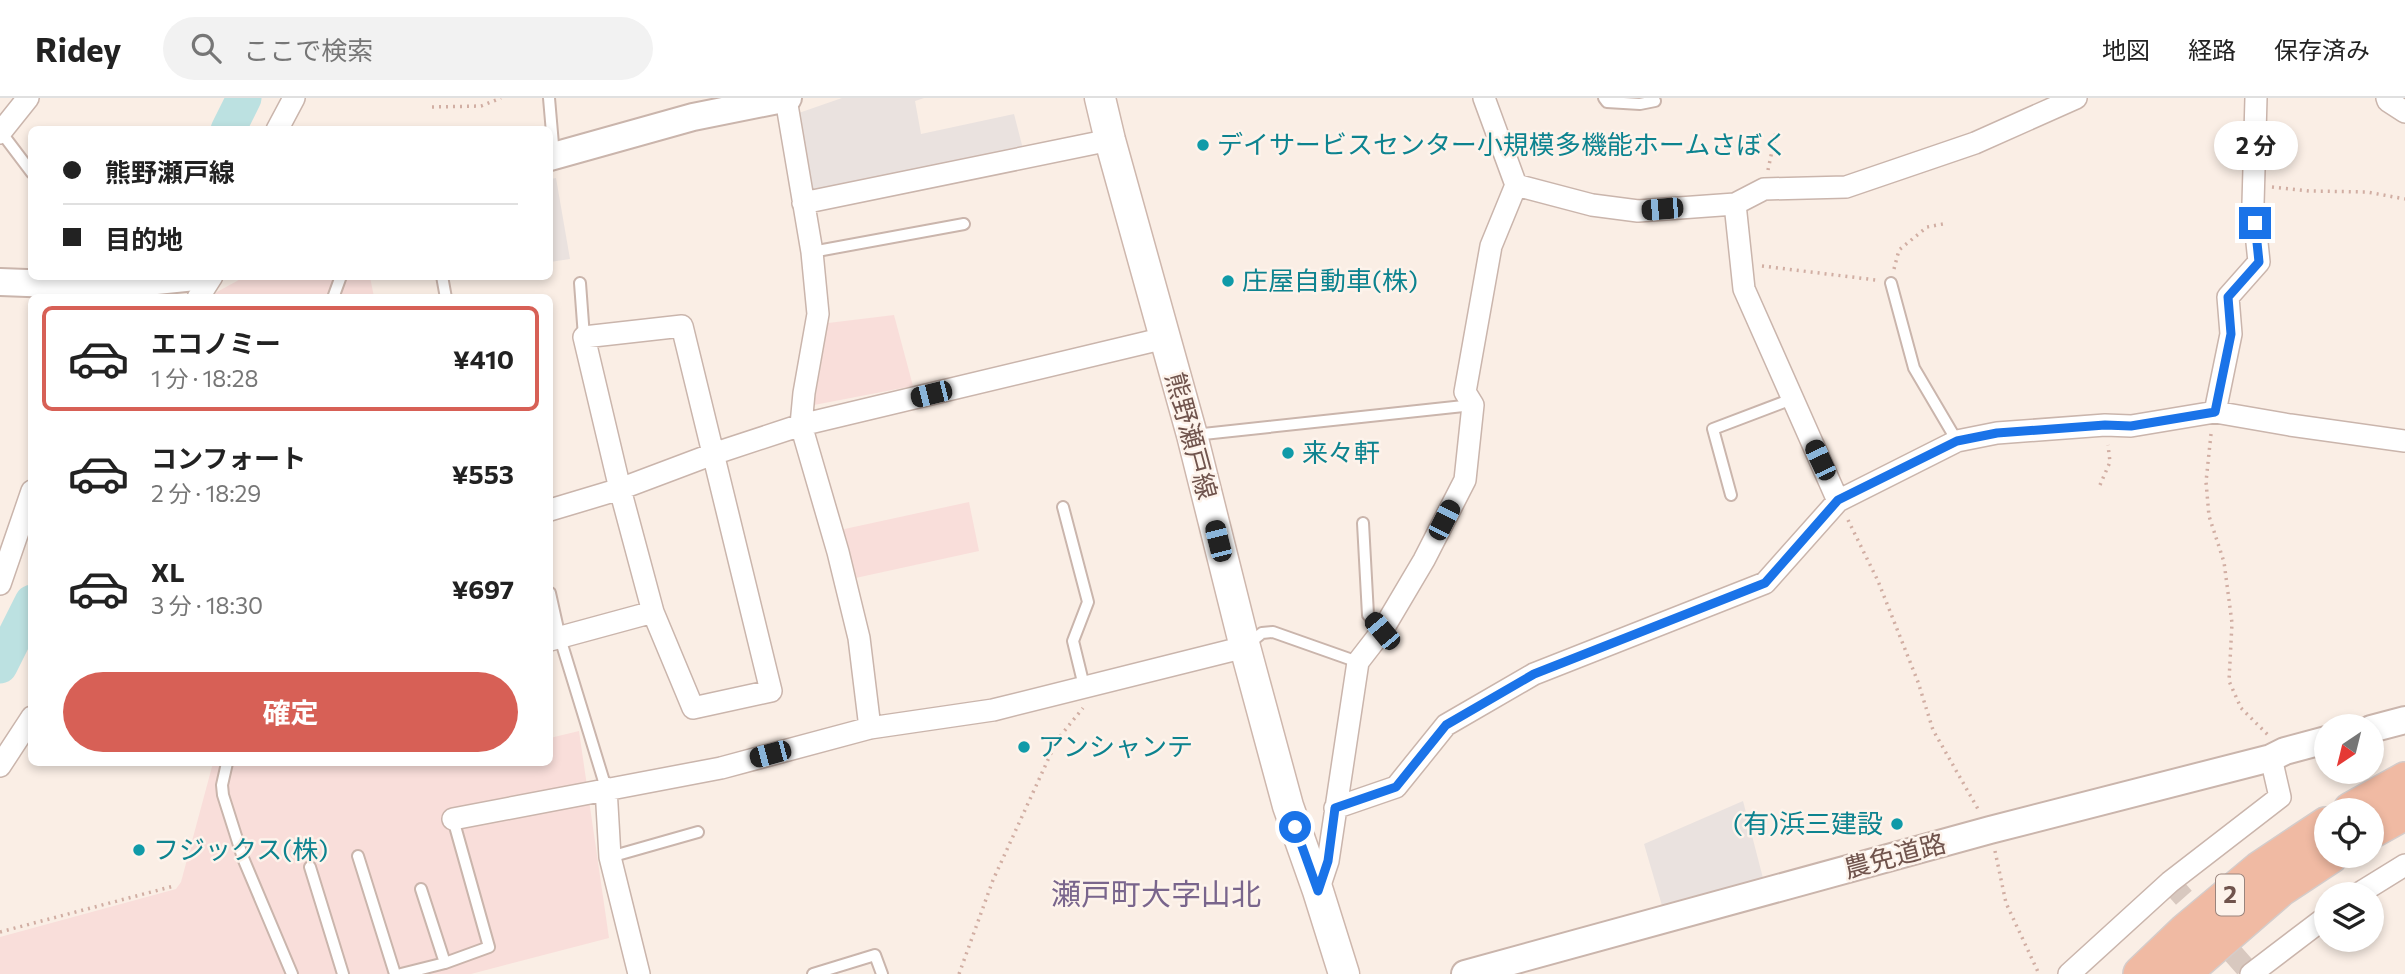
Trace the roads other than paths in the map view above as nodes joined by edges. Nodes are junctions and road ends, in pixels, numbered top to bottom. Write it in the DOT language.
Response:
graph roads {
  1 [pos="28,98"];
  2 [pos="294,98"];
  3 [pos="549,98"];
  4 [pos="787,98"];
  5 [pos="1100,98"];
  6 [pos="1484,98"];
  7 [pos="1604,98"];
  8 [pos="2076,98"];
  9 [pos="2256,98"];
  10 [pos="2388,98"];
  11 [pos="1655,101"];
  12 [pos="690,108"];
  13 [pos="2405,112"];
  14 [pos="279,126"];
  15 [pos="550,126"];
  16 [pos="0,132"];
  17 [pos="1110,140"];
  18 [pos="553,157"];
  19 [pos="28,168"];
  20 [pos="1516,185"];
  21 [pos="803,203"];
  22 [pos="1735,204"];
  23 [pos="964,224"];
  24 [pos="812,253"];
  25 [pos="176,280"];
  26 [pos="0,282"];
  27 [pos="580,283"];
  28 [pos="1891,283"];
  29 [pos="109,289"];
  30 [pos="584,337"];
  31 [pos="1165,338"];
  32 [pos="1792,399"];
  33 [pos="1473,405"];
  34 [pos="2215,412"];
  35 [pos="801,425"];
  36 [pos="1192,435"];
  37 [pos="1957,441"];
  38 [pos="2405,441"];
  39 [pos="713,454"];
  40 [pos="620,489"];
  41 [pos="1731,495"];
  42 [pos="1838,500"];
  43 [pos="28,503"];
  44 [pos="1063,507"];
  45 [pos="553,509"];
  46 [pos="1363,523"];
  47 [pos="0,584"];
  48 [pos="653,612"];
  49 [pos="553,621"];
  50 [pos="1382,631"];
  51 [pos="555,639"];
  52 [pos="1244,647"];
  53 [pos="1358,662"];
  54 [pos="1095,683"];
  55 [pos="2405,720"];
  56 [pos="28,723"];
  57 [pos="2384,726"];
  58 [pos="870,728"];
  59 [pos="2314,744"];
  60 [pos="2278,755"];
  61 [pos="0,766"];
  62 [pos="226,766"];
  63 [pos="2405,780"];
  64 [pos="606,789"];
  65 [pos="2373,798"];
  66 [pos="1335,808"];
  67 [pos="2405,812"];
  68 [pos="453,819"];
  69 [pos="2384,824"];
  70 [pos="698,832"];
  71 [pos="2314,833"];
  72 [pos="358,856"];
  73 [pos="610,857"];
  74 [pos="2405,864"];
  75 [pos="310,867"];
  76 [pos="2314,867"];
  77 [pos="2377,882"];
  78 [pos="421,889"];
  79 [pos="1318,891"];
  80 [pos="2314,926"];
  81 [pos="445,962"];
  82 [pos="292,974"];
  83 [pos="343,974"];
  84 [pos="398,974"];
  85 [pos="639,974"];
  86 [pos="813,974"];
  87 [pos="882,974"];
  88 [pos="1344,974"];
  89 [pos="1465,974"];
  90 [pos="2069,974"];
  91 [pos="2141,974"];
  92 [pos="2182,974"];
  93 [pos="2251,974"];
  1 -- 16 [label="street"];
  2 -- 14 [label="street"];
  3 -- 15 [label="lane"];
  4 -- 12 [label="street"];
  4 -- 21 [label="street"];
  5 -- 17 [label="main road, 熊野瀬戸線"];
  6 -- 20 [label="street"];
  7 -- 11 [label="lane"];
  8 -- 22 [label="street"];
  9 -- 34 [label="street"];
  10 -- 13 [label="street"];
  12 -- 18 [label="street"];
  16 -- 19 [label="lane"];
  17 -- 21 [label="street"];
  17 -- 31 [label="main road, 熊野瀬戸線"];
  20 -- 22 [label="street"];
  20 -- 33 [label="street"];
  21 -- 24 [label="street"];
  22 -- 32 [label="street"];
  23 -- 24 [label="lane"];
  24 -- 35 [label="street"];
  25 -- 29 [label="street"];
  26 -- 29 [label="street"];
  27 -- 30 [label="lane"];
  28 -- 37 [label="lane"];
  30 -- 39 [label="street"];
  30 -- 40 [label="street"];
  31 -- 35 [label="street"];
  31 -- 36 [label="main road, 熊野瀬戸線"];
  32 -- 41 [label="lane"];
  32 -- 42 [label="street"];
  33 -- 36 [label="lane"];
  33 -- 50 [label="street"];
  34 -- 37 [label="street"];
  34 -- 38 [label="street"];
  35 -- 39 [label="street"];
  35 -- 58 [label="street"];
  36 -- 52 [label="main road, 熊野瀬戸線"];
  37 -- 42 [label="street"];
  39 -- 40 [label="street"];
  39 -- 48 [label="street"];
  40 -- 45 [label="street"];
  40 -- 48 [label="street"];
  42 -- 66 [label="street"];
  43 -- 47 [label="street"];
  44 -- 54 [label="lane"];
  46 -- 50 [label="lane"];
  48 -- 51 [label="street"];
  49 -- 51 [label="lane"];
  50 -- 53 [label="street"];
  51 -- 64 [label="lane"];
  52 -- 53 [label="lane"];
  52 -- 54 [label="street"];
  52 -- 79 [label="main road, 熊野瀬戸線"];
  53 -- 66 [label="street"];
  54 -- 58 [label="street"];
  55 -- 57 [label="street"];
  56 -- 61 [label="street"];
  58 -- 64 [label="street"];
  59 -- 60 [label="street, 農免道路"];
  60 -- 89 [label="street, 農免道路"];
  60 -- 90 [label="street"];
  62 -- 82 [label="lane"];
  63 -- 65 [label="highway"];
  64 -- 68 [label="street"];
  64 -- 73 [label="street"];
  66 -- 79 [label="street"];
  67 -- 69 [label="highway"];
  68 -- 81 [label="lane"];
  70 -- 73 [label="lane"];
  71 -- 91 [label="highway, 2"];
  72 -- 84 [label="lane"];
  73 -- 85 [label="street"];
  74 -- 77 [label="street"];
  75 -- 83 [label="lane"];
  76 -- 92 [label="highway, 2"];
  78 -- 81 [label="lane"];
  79 -- 88 [label="main road, 熊野瀬戸線"];
  80 -- 93 [label="street"];
  81 -- 84 [label="lane"];
  86 -- 87 [label="lane"];
}
